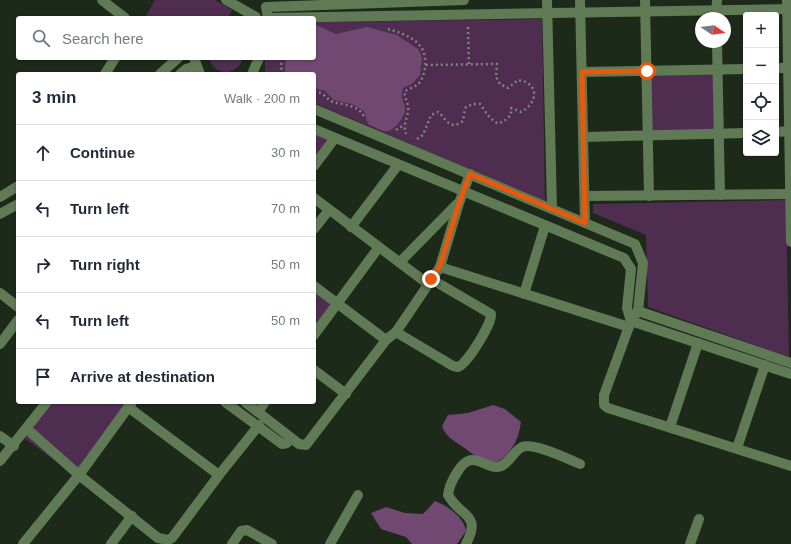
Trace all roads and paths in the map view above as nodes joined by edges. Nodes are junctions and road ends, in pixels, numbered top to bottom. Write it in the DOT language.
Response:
graph roads {
  1 [pos="102,0"];
  2 [pos="226,0"];
  3 [pos="403,0"];
  4 [pos="464,0"];
  5 [pos="548,0"];
  6 [pos="580,0"];
  7 [pos="645,0"];
  8 [pos="333,2"];
  9 [pos="113,3"];
  10 [pos="268,3"];
  11 [pos="788,6"];
  12 [pos="716,9"];
  13 [pos="646,12"];
  14 [pos="548,13"];
  15 [pos="581,13"];
  16 [pos="468,15"];
  17 [pos="123,16"];
  18 [pos="253,16"];
  19 [pos="256,16"];
  20 [pos="267,16"];
  21 [pos="316,17"];
  22 [pos="387,29"];
  23 [pos="717,48"];
  24 [pos="114,60"];
  25 [pos="176,60"];
  26 [pos="257,60"];
  27 [pos="282,60"];
  28 [pos="425,65"];
  29 [pos="469,65"];
  30 [pos="196,66"];
  31 [pos="789,68"];
  32 [pos="743,69"];
  33 [pos="717,70"];
  34 [pos="647,71"];
  35 [pos="107,72"];
  36 [pos="162,72"];
  37 [pos="182,72"];
  38 [pos="253,72"];
  39 [pos="284,72"];
  40 [pos="582,72"];
  41 [pos="316,110"];
  42 [pos="316,130"];
  43 [pos="790,131"];
  44 [pos="743,132"];
  45 [pos="779,132"];
  46 [pos="718,133"];
  47 [pos="648,135"];
  48 [pos="583,137"];
  49 [pos="335,138"];
  50 [pos="316,163"];
  51 [pos="398,164"];
  52 [pos="470,174"];
  53 [pos="16,187"];
  54 [pos="464,192"];
  55 [pos="791,194"];
  56 [pos="720,195"];
  57 [pos="585,196"];
  58 [pos="649,196"];
  59 [pos="0,197"];
  60 [pos="316,200"];
  61 [pos="459,203"];
  62 [pos="16,205"];
  63 [pos="552,209"];
  64 [pos="329,210"];
  65 [pos="0,214"];
  66 [pos="585,223"];
  67 [pos="351,226"];
  68 [pos="546,226"];
  69 [pos="316,227"];
  70 [pos="791,242"];
  71 [pos="379,247"];
  72 [pos="400,262"];
  73 [pos="440,266"];
  74 [pos="430,282"];
  75 [pos="316,288"];
  76 [pos="0,294"];
  77 [pos="524,294"];
  78 [pos="337,304"];
  79 [pos="16,306"];
  80 [pos="638,312"];
  81 [pos="16,323"];
  82 [pos="630,324"];
  83 [pos="316,332"];
  84 [pos="396,332"];
  85 [pos="386,340"];
  86 [pos="698,343"];
  87 [pos="0,344"];
  88 [pos="791,363"];
  89 [pos="765,365"];
  90 [pos="316,372"];
  91 [pos="791,374"];
  92 [pos="346,394"];
  93 [pos="46,404"];
  94 [pos="130,404"];
  95 [pos="228,404"];
  96 [pos="248,404"];
  97 [pos="264,404"];
  98 [pos="258,412"];
  99 [pos="259,426"];
  100 [pos="670,427"];
  101 [pos="27,429"];
  102 [pos="0,436"];
  103 [pos="291,438"];
  104 [pos="14,446"];
  105 [pos="737,448"];
  106 [pos="0,462"];
  107 [pos="580,464"];
  108 [pos="791,466"];
  109 [pos="79,475"];
  110 [pos="219,475"];
  111 [pos="358,495"];
  112 [pos="132,516"];
  113 [pos="699,519"];
  114 [pos="23,544"];
  115 [pos="111,544"];
  116 [pos="232,544"];
  117 [pos="272,544"];
  118 [pos="330,544"];
  119 [pos="466,544"];
  120 [pos="690,544"];
  1 -- 9 [label="street"];
  2 -- 18 [label="street"];
  3 -- 4 [label="street"];
  3 -- 8 [label="street"];
  5 -- 14 [label="street"];
  6 -- 15 [label="street"];
  7 -- 13 [label="street"];
  8 -- 10 [label="street"];
  9 -- 17 [label="street"];
  10 -- 19 [label="street"];
  10 -- 20 [label="street"];
  11 -- 12 [label="street"];
  11 -- 31 [label="street"];
  12 -- 13 [label="street"];
  13 -- 15 [label="street"];
  13 -- 34 [label="street"];
  14 -- 15 [label="street"];
  14 -- 16 [label="street"];
  14 -- 63 [label="street"];
  15 -- 40 [label="street"];
  16 -- 21 [label="street"];
  16 -- 29 [label="path"];
  22 -- 28 [label="path"];
  23 -- 33 [label="street"];
  24 -- 35 [label="street"];
  25 -- 36 [label="street"];
  26 -- 38 [label="street"];
  27 -- 39 [label="path"];
  28 -- 29 [label="path"];
  28 -- 29 [label="path"];
  30 -- 37 [label="street"];
  31 -- 43 [label="street"];
  32 -- 33 [label="street"];
  33 -- 34 [label="street"];
  33 -- 46 [label="street"];
  34 -- 40 [label="street"];
  34 -- 47 [label="street"];
  40 -- 48 [label="street"];
  41 -- 52 [label="street"];
  42 -- 49 [label="street"];
  43 -- 45 [label="street"];
  43 -- 55 [label="street"];
  44 -- 46 [label="street"];
  46 -- 47 [label="street"];
  46 -- 56 [label="street"];
  47 -- 48 [label="street"];
  47 -- 58 [label="street"];
  48 -- 57 [label="street"];
  49 -- 50 [label="street"];
  49 -- 51 [label="street"];
  51 -- 54 [label="street"];
  51 -- 67 [label="street"];
  52 -- 54 [label="street"];
  52 -- 63 [label="street"];
  53 -- 59 [label="street"];
  54 -- 61 [label="street"];
  54 -- 68 [label="street"];
  55 -- 56 [label="street"];
  55 -- 70 [label="street"];
  56 -- 58 [label="street"];
  57 -- 58 [label="street"];
  57 -- 66 [label="street"];
  60 -- 64 [label="street"];
  61 -- 72 [label="street"];
  61 -- 73 [label="street"];
  62 -- 65 [label="street"];
  63 -- 66 [label="street"];
  64 -- 67 [label="street"];
  64 -- 69 [label="street"];
  66 -- 80 [label="street"];
  67 -- 71 [label="street"];
  68 -- 77 [label="street"];
  68 -- 82 [label="street"];
  71 -- 72 [label="street"];
  71 -- 78 [label="street"];
  72 -- 74 [label="street"];
  73 -- 74 [label="street"];
  73 -- 77 [label="street"];
  74 -- 84 [label="street"];
  74 -- 84 [label="street"];
  75 -- 78 [label="street"];
  76 -- 79 [label="street"];
  77 -- 82 [label="street"];
  78 -- 83 [label="street"];
  78 -- 85 [label="street"];
  80 -- 82 [label="street"];
  80 -- 88 [label="street"];
  81 -- 87 [label="street"];
  82 -- 86 [label="street"];
  82 -- 100 [label="street"];
  84 -- 85 [label="street"];
  85 -- 92 [label="street"];
  86 -- 89 [label="street"];
  86 -- 100 [label="street"];
  89 -- 91 [label="street"];
  89 -- 105 [label="street"];
  90 -- 92 [label="street"];
  92 -- 103 [label="street"];
  93 -- 101 [label="street"];
  94 -- 109 [label="street"];
  94 -- 110 [label="street"];
  95 -- 99 [label="street"];
  96 -- 98 [label="street"];
  97 -- 98 [label="street"];
  98 -- 103 [label="street"];
  99 -- 103 [label="street"];
  99 -- 110 [label="street"];
  100 -- 105 [label="street"];
  101 -- 104 [label="street"];
  101 -- 109 [label="street"];
  102 -- 104 [label="street"];
  104 -- 106 [label="street"];
  105 -- 108 [label="street"];
  107 -- 119 [label="street"];
  109 -- 112 [label="street"];
  109 -- 114 [label="street"];
  110 -- 112 [label="street"];
  111 -- 118 [label="street"];
  112 -- 115 [label="street"];
  113 -- 120 [label="street"];
  116 -- 117 [label="street"];
}
